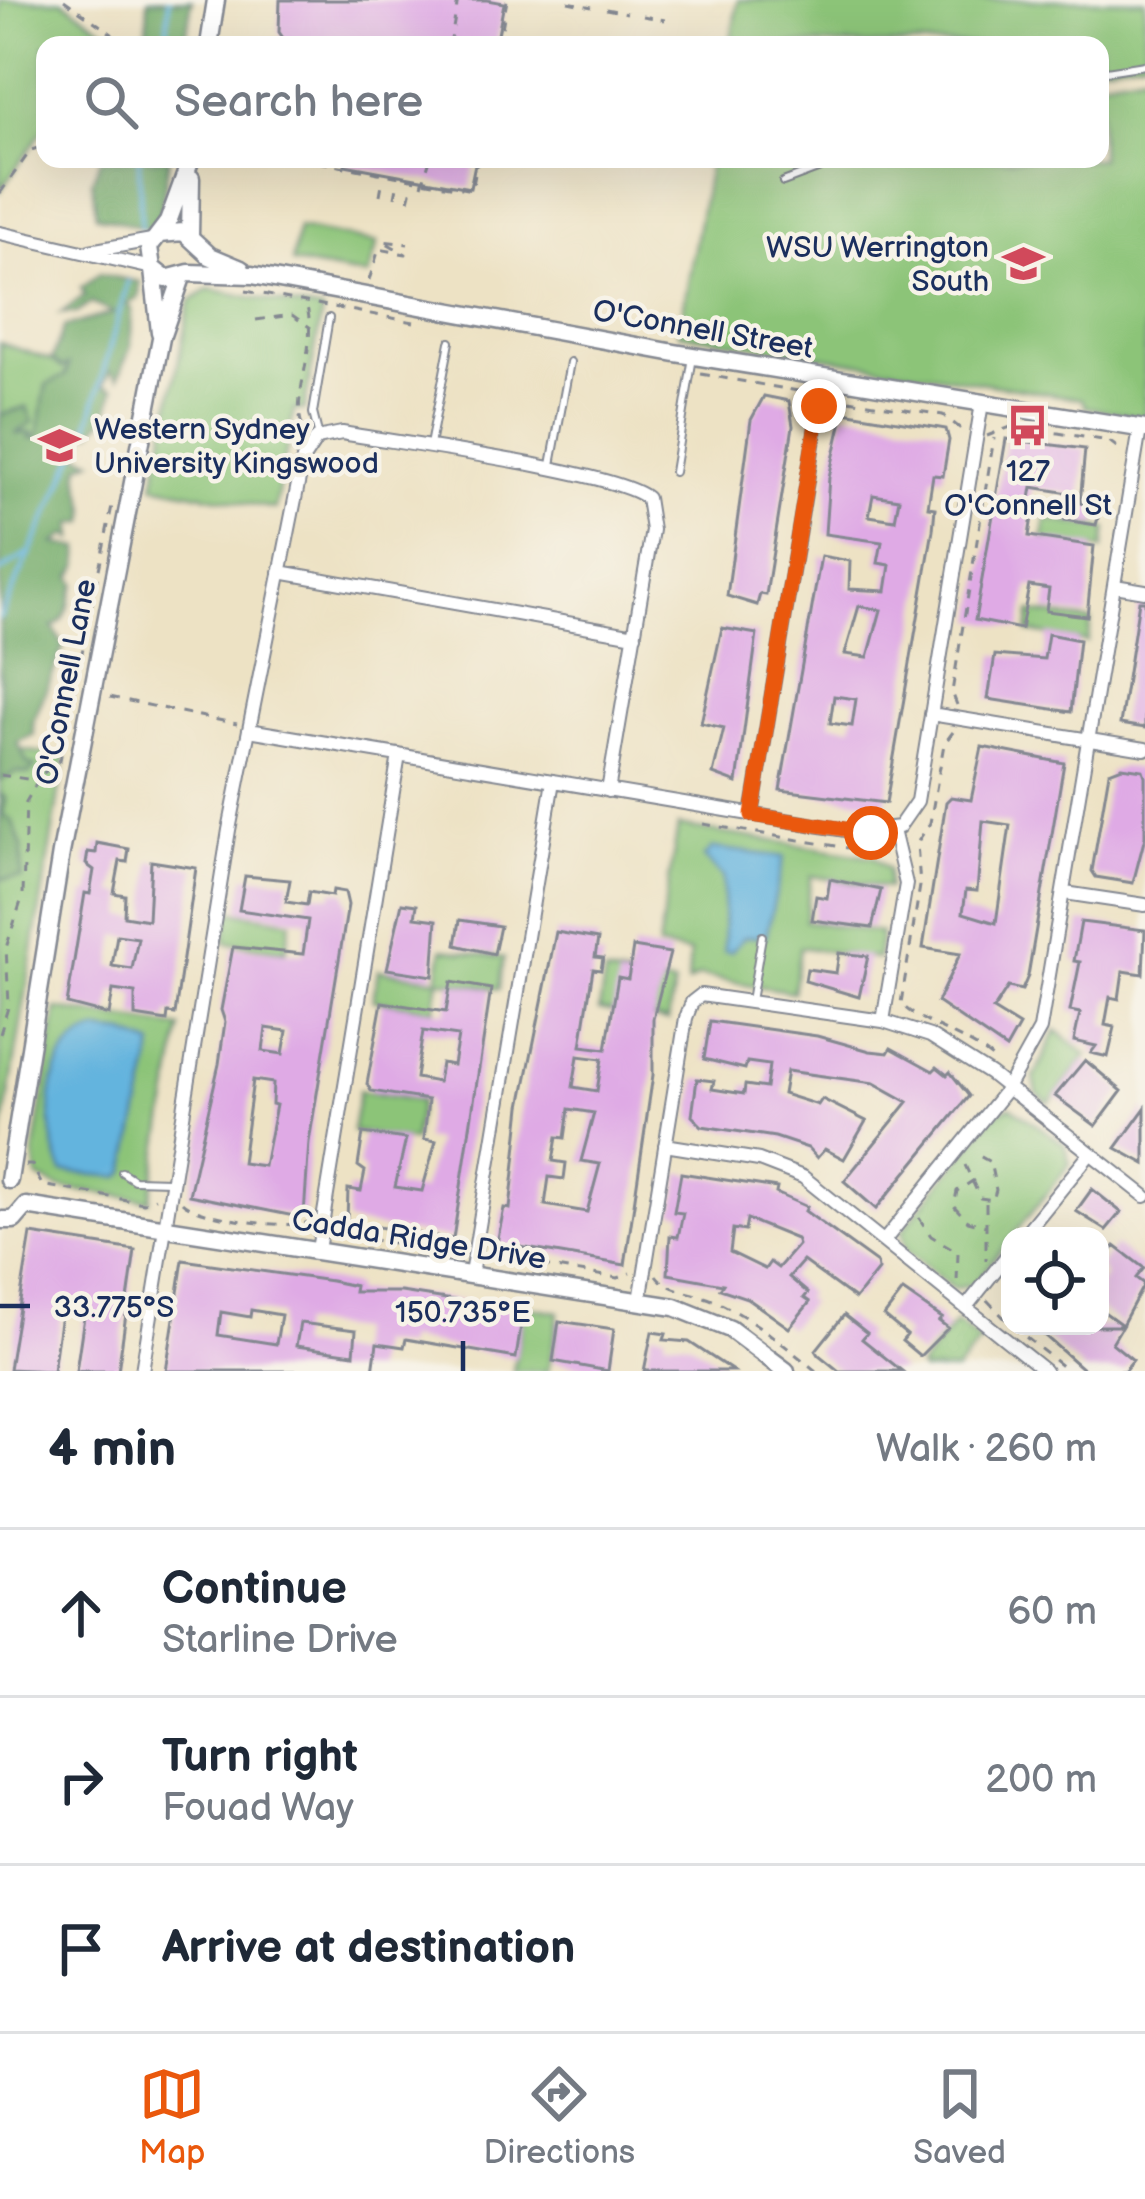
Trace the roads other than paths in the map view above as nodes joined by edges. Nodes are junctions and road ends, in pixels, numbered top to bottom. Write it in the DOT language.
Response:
graph roads {
  1 [pos="216,0"];
  2 [pos="210,36"];
  3 [pos="1145,65"];
  4 [pos="1109,71"];
  5 [pos="188,168"];
  6 [pos="191,168"];
  7 [pos="820,168"];
  8 [pos="783,182"];
  9 [pos="0,233"];
  10 [pos="153,238"];
  11 [pos="191,238"];
  12 [pos="82,252"];
  13 [pos="152,269"];
  14 [pos="252,274"];
  15 [pos="186,275"];
  16 [pos="329,318"];
  17 [pos="161,338"];
  18 [pos="450,342"];
  19 [pos="570,362"];
  20 [pos="692,364"];
  21 [pos="824,378"];
  22 [pos="982,404"];
  23 [pos="1143,429"];
  24 [pos="319,437"];
  25 [pos="430,449"];
  26 [pos="550,471"];
  27 [pos="674,472"];
  28 [pos="280,572"];
  29 [pos="1115,586"];
  30 [pos="1145,591"];
  31 [pos="635,635"];
  32 [pos="931,714"];
  33 [pos="243,727"];
  34 [pos="1089,740"];
  35 [pos="1145,749"];
  36 [pos="399,755"];
  37 [pos="554,781"];
  38 [pos="608,791"];
  39 [pos="752,815"];
  40 [pos="893,830"];
  41 [pos="1065,892"];
  42 [pos="1145,905"];
  43 [pos="762,936"];
  44 [pos="752,1001"];
  45 [pos="883,1021"];
  46 [pos="1006,1090"];
  47 [pos="665,1145"];
  48 [pos="1089,1155"];
  49 [pos="122,1172"];
  50 [pos="5,1180"];
  51 [pos="171,1181"];
  52 [pos="1145,1196"];
  53 [pos="26,1206"];
  54 [pos="1,1226"];
  55 [pos="164,1226"];
  56 [pos="1030,1227"];
  57 [pos="884,1241"];
  58 [pos="318,1250"];
  59 [pos="1001,1263"];
  60 [pos="471,1274"];
  61 [pos="640,1301"];
  62 [pos="966,1307"];
  63 [pos="142,1371"];
  64 [pos="786,1371"];
  65 [pos="1045,1371"];
  1 -- 2 [label="street"];
  3 -- 4 [label="lane"];
  5 -- 10 [label="street"];
  6 -- 11 [label="street"];
  7 -- 8 [label="lane"];
  9 -- 12 [label="street"];
  10 -- 11 [label="street"];
  10 -- 12 [label="street"];
  10 -- 13 [label="street"];
  11 -- 14 [label="street, O'Connell Street"];
  11 -- 15 [label="street"];
  12 -- 13 [label="street"];
  13 -- 15 [label="street, O'Connell Street"];
  13 -- 17 [label="street, O'Connell Lane"];
  14 -- 15 [label="street, O'Connell Street"];
  14 -- 20 [label="street, O'Connell Street"];
  15 -- 17 [label="street, O'Connell Lane"];
  16 -- 24 [label="lane"];
  17 -- 50 [label="street, O'Connell Lane"];
  18 -- 25 [label="lane"];
  19 -- 26 [label="lane"];
  20 -- 21 [label="street, O'Connell Street"];
  20 -- 27 [label="lane"];
  21 -- 22 [label="street, O'Connell Street"];
  21 -- 39 [label="street"];
  22 -- 23 [label="street, O'Connell Street"];
  22 -- 32 [label="street"];
  23 -- 29 [label="street"];
  24 -- 25 [label="street"];
  24 -- 28 [label="street"];
  25 -- 26 [label="street"];
  26 -- 31 [label="street"];
  28 -- 31 [label="street"];
  28 -- 33 [label="street"];
  29 -- 30 [label="street"];
  29 -- 34 [label="street"];
  31 -- 38 [label="street"];
  32 -- 34 [label="street"];
  32 -- 40 [label="street"];
  33 -- 36 [label="street"];
  33 -- 51 [label="street"];
  34 -- 35 [label="street"];
  34 -- 41 [label="street"];
  36 -- 37 [label="street"];
  36 -- 58 [label="street"];
  37 -- 38 [label="street"];
  37 -- 60 [label="street"];
  38 -- 39 [label="street"];
  39 -- 40 [label="street"];
  40 -- 45 [label="street"];
  41 -- 42 [label="street"];
  41 -- 46 [label="street"];
  43 -- 44 [label="lane"];
  44 -- 45 [label="street"];
  44 -- 47 [label="street"];
  45 -- 46 [label="street"];
  46 -- 48 [label="street"];
  46 -- 57 [label="street"];
  47 -- 57 [label="street"];
  47 -- 61 [label="street"];
  48 -- 52 [label="street"];
  48 -- 56 [label="street"];
  49 -- 51 [label="lane"];
  50 -- 53 [label="street"];
  51 -- 55 [label="street"];
  53 -- 54 [label="street"];
  53 -- 55 [label="street, Cadda Ridge Drive"];
  55 -- 58 [label="street, Cadda Ridge Drive"];
  55 -- 63 [label="street"];
  57 -- 62 [label="street"];
  58 -- 60 [label="street, Cadda Ridge Drive"];
  59 -- 62 [label="street"];
  60 -- 61 [label="street, Cadda Ridge Drive"];
  61 -- 64 [label="street, Cadda Ridge Drive"];
  62 -- 65 [label="street"];
}
